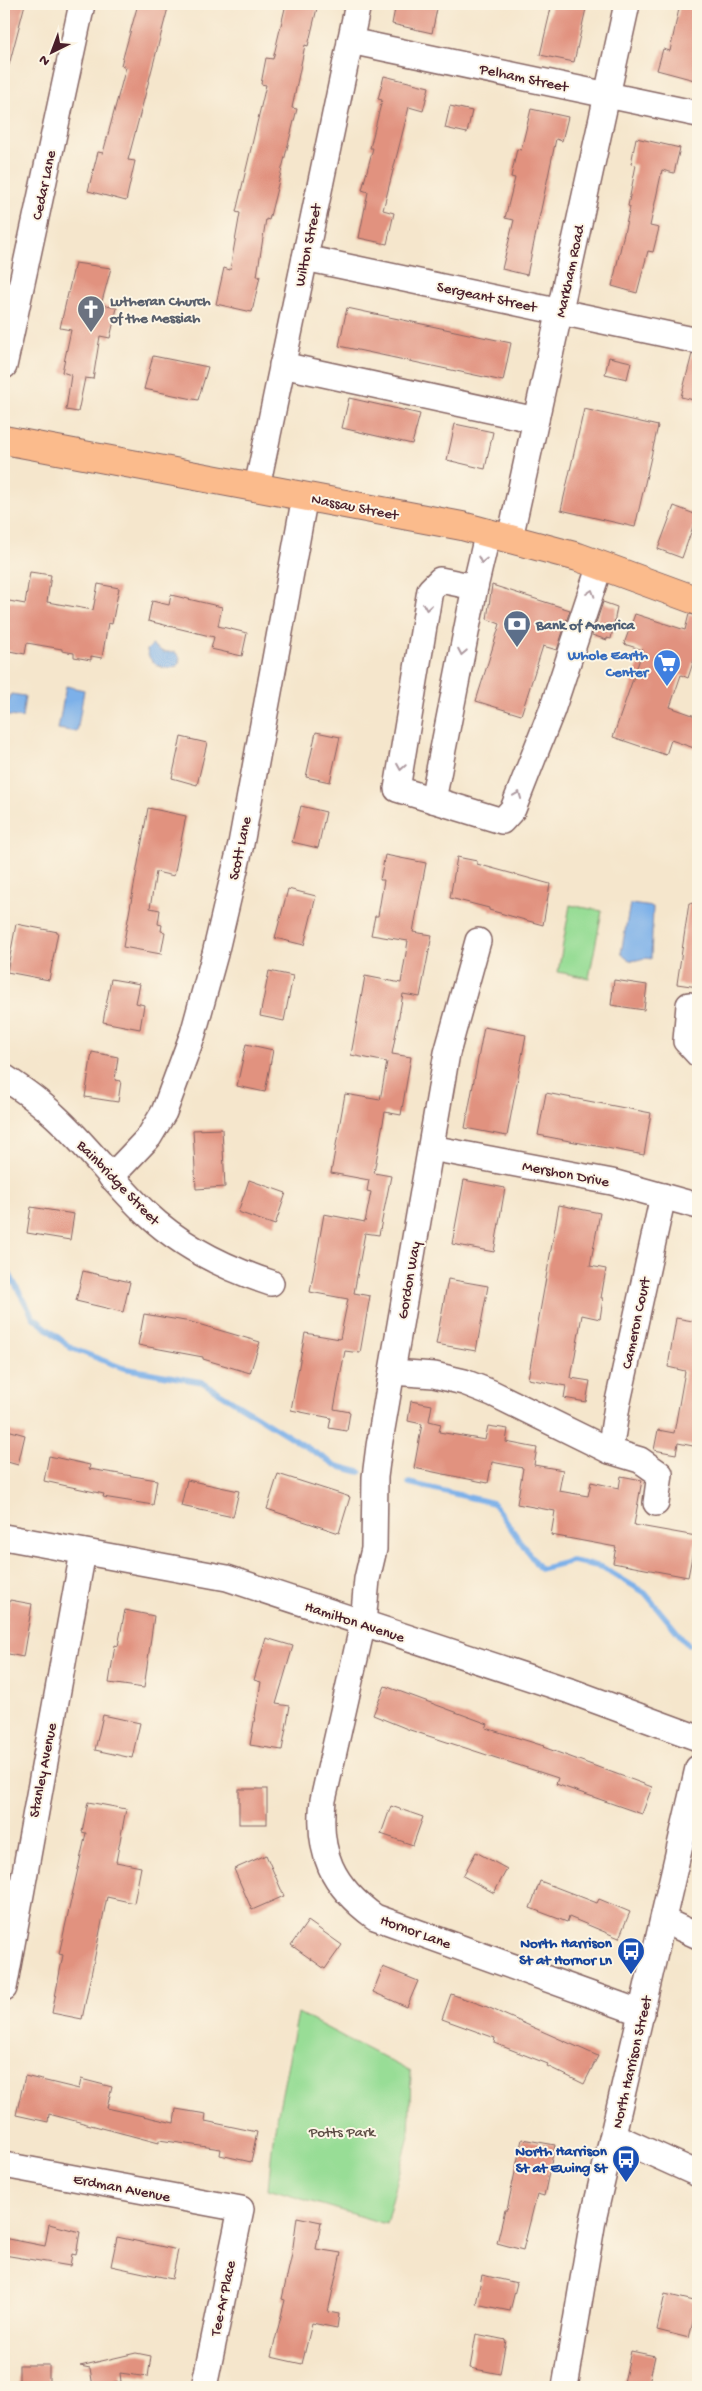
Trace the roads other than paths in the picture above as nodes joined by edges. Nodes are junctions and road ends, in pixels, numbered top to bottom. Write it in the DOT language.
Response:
graph roads {
  1 [pos="82,4"];
  2 [pos="358,4"];
  3 [pos="627,4"];
  4 [pos="350,41"];
  5 [pos="607,95"];
  6 [pos="698,114"];
  7 [pos="305,258"];
  8 [pos="560,311"];
  9 [pos="698,341"];
  10 [pos="282,365"];
  11 [pos="4,366"];
  12 [pos="536,420"];
  13 [pos="4,440"];
  14 [pos="257,487"];
  15 [pos="305,496"];
  16 [pos="499,535"];
  17 [pos="600,565"];
  18 [pos="475,587"];
  19 [pos="698,601"];
  20 [pos="433,800"];
  21 [pos="478,941"];
  22 [pos="688,1005"];
  23 [pos="698,1054"];
  24 [pos="4,1077"];
  25 [pos="431,1148"];
  26 [pos="111,1177"];
  27 [pos="664,1196"];
  28 [pos="698,1206"];
  29 [pos="271,1283"];
  30 [pos="392,1372"];
  31 [pos="610,1451"];
  32 [pos="656,1503"];
  33 [pos="4,1538"];
  34 [pos="83,1552"];
  35 [pos="363,1623"];
  36 [pos="698,1738"];
  37 [pos="698,1768"];
  38 [pos="15,1858"];
  39 [pos="663,1920"];
  40 [pos="698,1936"];
  41 [pos="4,1988"];
  42 [pos="642,2013"];
  43 [pos="614,2136"];
  44 [pos="4,2165"];
  45 [pos="698,2174"];
  46 [pos="241,2210"];
  47 [pos="204,2387"];
  48 [pos="564,2387"];
  1 -- 11 [label="street, Cedar Lane"];
  2 -- 4 [label="street, Wilton Street"];
  3 -- 5 [label="street, Markham Road"];
  4 -- 5 [label="street, Pelham Street"];
  4 -- 7 [label="street, Wilton Street"];
  5 -- 6 [label="street, Pelham Street"];
  5 -- 8 [label="street, Markham Road"];
  7 -- 8 [label="street, Sergeant Street"];
  7 -- 10 [label="street, Wilton Street"];
  8 -- 9 [label="street, Sergeant Street"];
  8 -- 12 [label="street, Markham Road"];
  10 -- 12 [label="street"];
  10 -- 14 [label="street, Wilton Street"];
  12 -- 16 [label="street, Markham Road"];
  13 -- 14 [label="main road, Nassau Street"];
  14 -- 15 [label="main road, Nassau Street"];
  15 -- 16 [label="main road, Nassau Street"];
  15 -- 26 [label="street, Scott Lane"];
  16 -- 17 [label="main road, Nassau Street"];
  16 -- 18 [label="street, Markham Road, one-way"];
  17 -- 19 [label="main road, Nassau Street"];
  20 -- 17 [label="street, one-way"];
  18 -- 20 [label="street, Markham Road, one-way"];
  18 -- 20 [label="street, one-way"];
  21 -- 25 [label="street, Gordon Way"];
  22 -- 23 [label="street"];
  24 -- 26 [label="street, Bainbridge Street"];
  25 -- 27 [label="street, Mershon Drive"];
  25 -- 30 [label="street, Gordon Way"];
  26 -- 29 [label="street, Bainbridge Street"];
  27 -- 28 [label="street, Mershon Drive"];
  27 -- 31 [label="street, Cameron Court"];
  30 -- 31 [label="street"];
  30 -- 35 [label="street, Gordon Way"];
  31 -- 32 [label="street"];
  33 -- 34 [label="street, Hamilton Avenue"];
  34 -- 35 [label="street, Hamilton Avenue"];
  34 -- 38 [label="street, Stanley Avenue"];
  35 -- 36 [label="street, Hamilton Avenue"];
  35 -- 42 [label="street, Hornor Lane"];
  37 -- 39 [label="street, North Harrison Street"];
  38 -- 41 [label="street, Stanley Avenue"];
  39 -- 40 [label="street"];
  39 -- 42 [label="street, North Harrison Street"];
  42 -- 43 [label="street, North Harrison Street"];
  43 -- 45 [label="street"];
  43 -- 48 [label="street, North Harrison Street"];
  44 -- 46 [label="street, Erdman Avenue"];
  46 -- 47 [label="street, Tee-Ar Place"];
}
